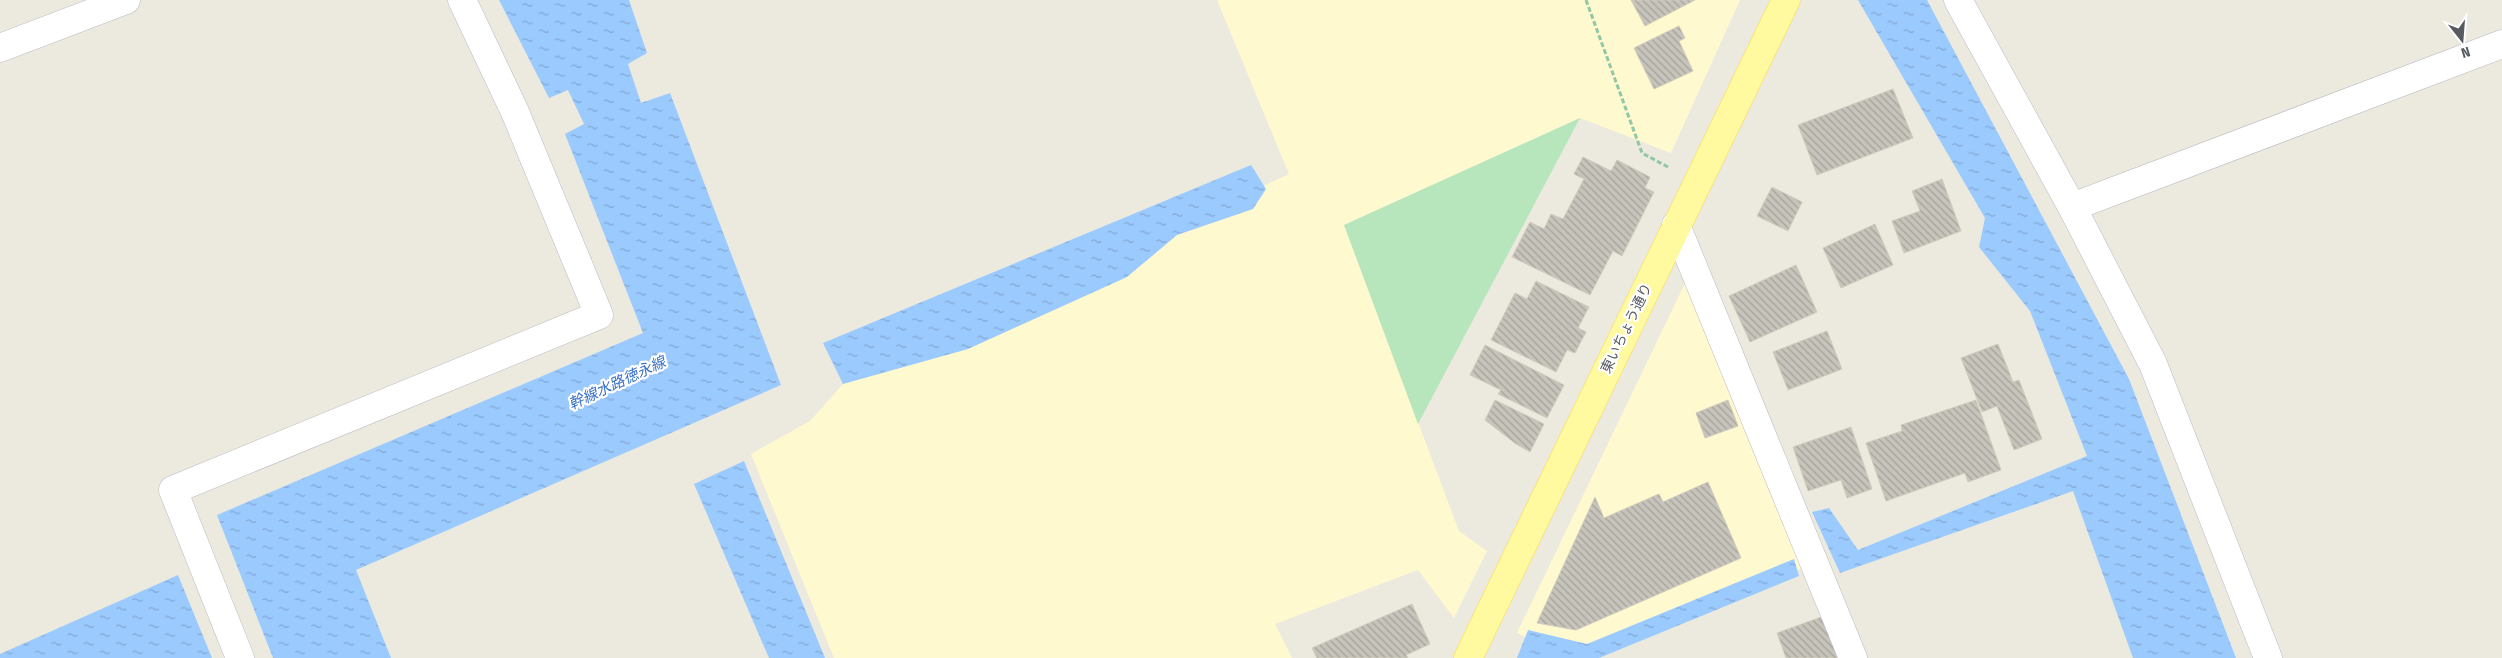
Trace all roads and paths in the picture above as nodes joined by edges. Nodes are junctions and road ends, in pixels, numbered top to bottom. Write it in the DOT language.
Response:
graph roads {
  1 [pos="126,0"];
  2 [pos="462,0"];
  3 [pos="1586,0"];
  4 [pos="1786,0"];
  5 [pos="1958,0"];
  6 [pos="2502,44"];
  7 [pos="0,48"];
  8 [pos="1697,184"];
  9 [pos="2072,207"];
  10 [pos="1676,225"];
  11 [pos="240,658"];
  12 [pos="1468,658"];
  13 [pos="1853,658"];
  14 [pos="2268,658"];
  1 -- 7 [label="street"];
  2 -- 11 [label="street"];
  3 -- 8 [label="path"];
  4 -- 8 [label="main road, 東いちょう通り"];
  5 -- 9 [label="street"];
  6 -- 9 [label="street"];
  8 -- 10 [label="main road, 東いちょう通り"];
  9 -- 14 [label="street"];
  10 -- 12 [label="main road, 東いちょう通り"];
  10 -- 13 [label="street"];
}
